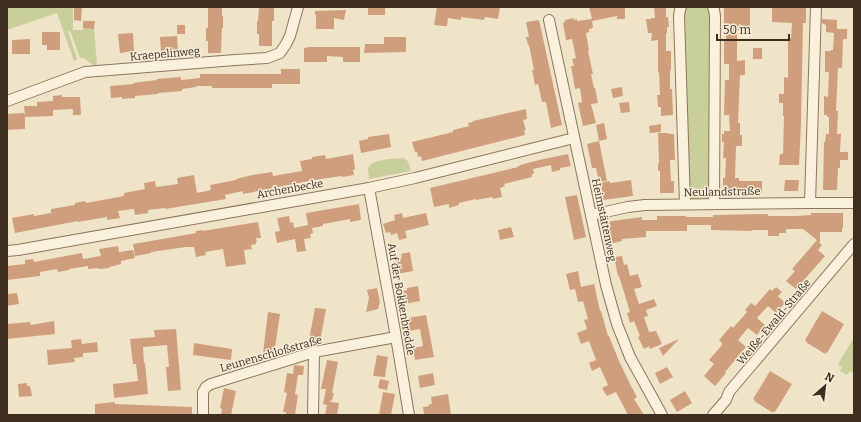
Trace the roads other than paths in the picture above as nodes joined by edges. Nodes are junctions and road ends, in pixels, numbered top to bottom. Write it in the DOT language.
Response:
graph roads {
  1 [pos="298,7"];
  2 [pos="682,7"];
  3 [pos="713,7"];
  4 [pos="816,7"];
  5 [pos="549,20"];
  6 [pos="7,101"];
  7 [pos="574,138"];
  8 [pos="369,188"];
  9 [pos="810,203"];
  10 [pos="854,203"];
  11 [pos="685,204"];
  12 [pos="714,204"];
  13 [pos="590,215"];
  14 [pos="854,244"];
  15 [pos="7,251"];
  16 [pos="396,337"];
  17 [pos="314,352"];
  18 [pos="202,415"];
  19 [pos="313,415"];
  20 [pos="409,415"];
  21 [pos="662,415"];
  22 [pos="713,415"];
  1 -- 6 [label="street, Kraepelinweg"];
  2 -- 11 [label="street"];
  3 -- 12 [label="street"];
  4 -- 9 [label="street"];
  5 -- 7 [label="street, Heimstättenweg"];
  7 -- 8 [label="street, Archenbecke"];
  7 -- 13 [label="street, Heimstättenweg"];
  8 -- 15 [label="street, Archenbecke"];
  8 -- 16 [label="street, Auf der Bokkenbredde"];
  9 -- 10 [label="street, Neulandstraße"];
  9 -- 12 [label="street, Neulandstraße"];
  11 -- 12 [label="street, Neulandstraße"];
  11 -- 13 [label="street, Neulandstraße"];
  13 -- 21 [label="street, Heimstättenweg"];
  14 -- 22 [label="street, Weiße-Ewald-Straße"];
  16 -- 17 [label="street, Leunenschloßstraße"];
  16 -- 20 [label="street, Auf der Bokkenbredde"];
  17 -- 18 [label="street, Leunenschloßstraße"];
  17 -- 19 [label="street"];
}
